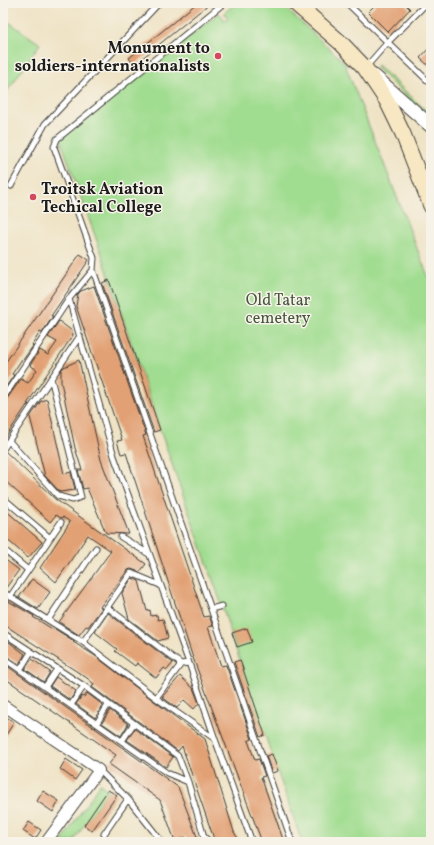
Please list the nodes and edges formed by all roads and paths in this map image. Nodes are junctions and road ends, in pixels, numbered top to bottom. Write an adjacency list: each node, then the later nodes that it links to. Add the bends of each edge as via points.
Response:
1 (159, 3): 11 (lane, via 45,124)
2 (224, 3): 13 (lane, via 57,139 54,147 94,258)
3 (295, 3): 6 (main road)
4 (347, 3): 7 (lane)
5 (426, 3): 7 (lane)
6 (311, 8): 8 (main road)
7 (388, 42): 8 (lane); 9 (lane)
8 (365, 68): 10 (street); 12 (main road, via 403,134)
9 (428, 81)
10 (431, 126)
11 (11, 186)
12 (431, 206)
13 (94, 270): 14 (lane); 33 (lane)
14 (69, 299): 15 (lane); 17 (lane)
15 (80, 336): 16 (lane); 26 (lane, via 114,456)
16 (51, 378): 18 (lane); 18 (lane, via 81,497 73,500 58,496)
17 (3, 398)
18 (9, 441): 19 (lane)
19 (3, 449)
20 (3, 498): 23 (lane)
21 (61, 522): 23 (lane)
22 (121, 537): 26 (lane)
23 (50, 538): 27 (lane)
24 (96, 548): 34 (lane)
25 (3, 549): 27 (lane)
26 (149, 554): 28 (lane)
27 (28, 570): 30 (lane)
28 (160, 585): 32 (lane, via 131,573); 40 (lane)
29 (3, 592): 30 (lane)
30 (10, 597): 34 (lane)
31 (222, 606): 33 (lane)
32 (107, 607): 37 (lane); 41 (lane)
33 (211, 609): 62 (lane)
34 (48, 620): 37 (lane)
35 (5, 634): 36 (lane); 38 (lane)
36 (3, 642)
37 (83, 642): 46 (lane)
38 (32, 652): 42 (lane); 43 (lane)
39 (3, 658): 43 (lane)
40 (189, 663): 41 (lane); 52 (lane)
41 (181, 664): 46 (lane)
42 (58, 669): 44 (lane); 45 (lane)
43 (20, 670): 45 (lane)
44 (84, 686): 48 (lane); 49 (lane)
45 (45, 687): 48 (lane)
46 (156, 698): 52 (lane)
47 (3, 705): 54 (street)
48 (71, 705): 50 (lane)
49 (108, 705): 50 (lane); 51 (lane)
50 (97, 723): 53 (lane)
51 (134, 723): 53 (lane); 55 (lane, via 178,756)
52 (215, 739): 61 (lane)
53 (122, 741): 55 (lane, via 167,773)
54 (99, 770): 56 (lane); 58 (street)
55 (188, 782): 60 (lane, via 204,836)
56 (128, 799): 57 (lane); 59 (lane)
57 (104, 834)
58 (46, 842)
59 (162, 842)
60 (210, 842)
61 (252, 842)
62 (292, 842)

